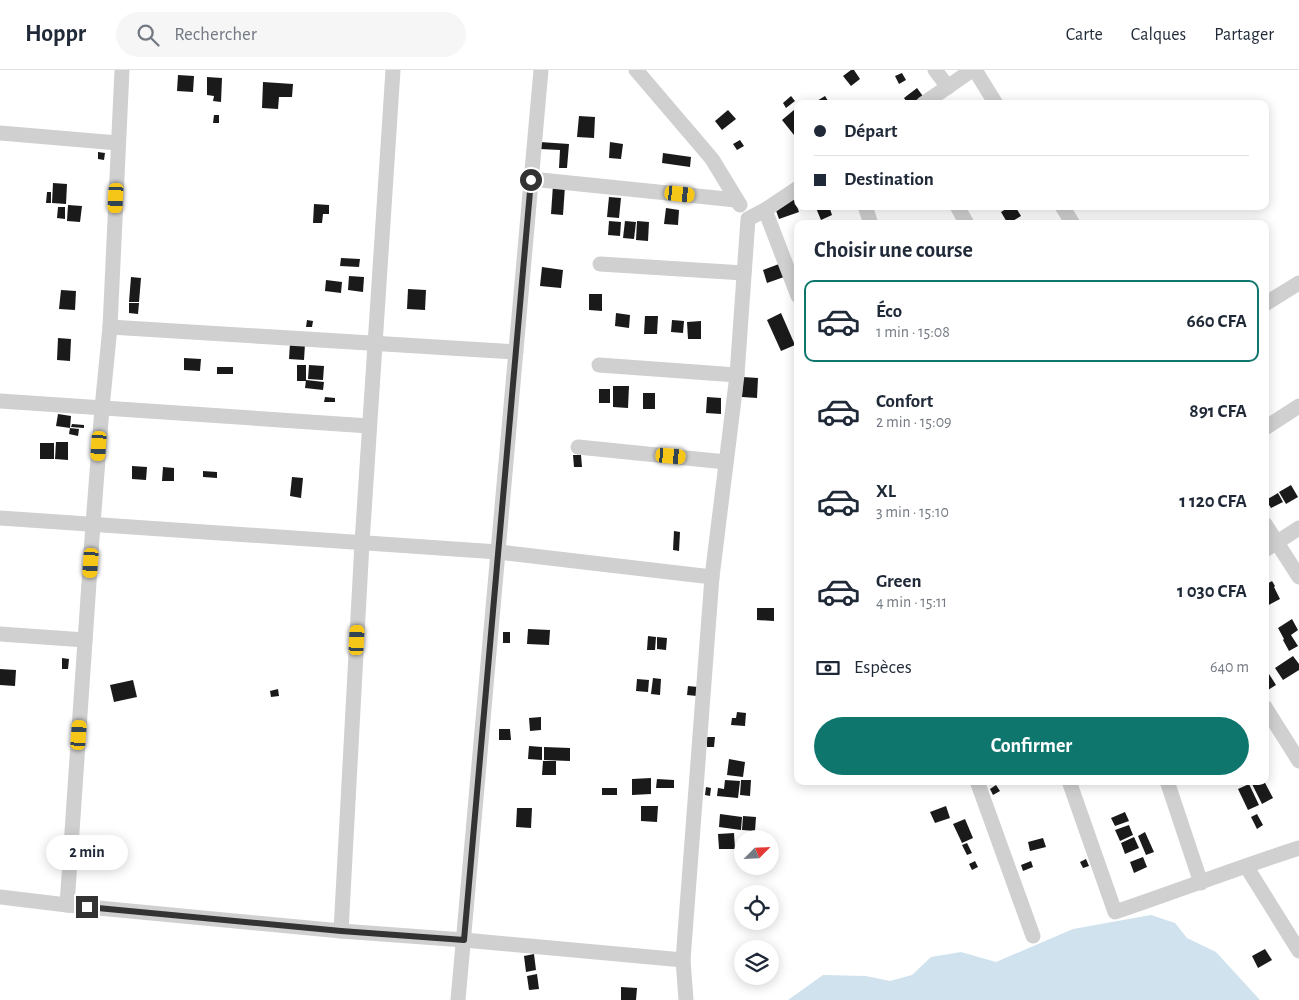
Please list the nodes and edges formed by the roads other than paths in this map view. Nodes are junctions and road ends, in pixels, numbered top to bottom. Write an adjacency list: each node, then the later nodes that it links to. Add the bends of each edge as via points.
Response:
1 (122, 70): 11 (street)
2 (393, 70): 23 (street)
3 (541, 70): 12 (street)
4 (636, 70): 14 (street, via 712,159)
5 (935, 70): 7 (street)
6 (974, 70): 7 (street); 9 (street)
7 (948, 88): 8 (street)
8 (929, 100)
9 (993, 100)
10 (0, 133): 11 (street)
11 (118, 143): 22 (street)
12 (531, 180): 14 (street); 24 (street)
13 (794, 191): 15 (street)
14 (736, 200): 16 (street)
15 (765, 210): 16 (street); 20 (street)
16 (748, 219): 18 (street)
17 (600, 264): 18 (street)
18 (744, 273): 26 (street)
19 (1299, 282): 21 (street)
20 (794, 286)
21 (1269, 301)
22 (110, 327): 23 (street); 29 (street)
23 (375, 343): 24 (street); 31 (street)
24 (516, 352): 39 (street)
25 (599, 365): 26 (street)
26 (738, 375): 33 (street)
27 (0, 401): 29 (street)
28 (1299, 406): 30 (street)
29 (102, 408): 31 (street); 35 (street)
30 (1269, 425)
31 (369, 426): 37 (street)
32 (578, 447): 33 (street)
33 (726, 462): 40 (street)
34 (0, 518): 35 (street)
35 (93, 524): 37 (street); 43 (street)
36 (1299, 528): 38 (street)
37 (362, 543): 39 (street); 54 (street)
38 (1271, 546): 41 (street)
39 (498, 552): 40 (street); 56 (street)
40 (712, 577): 58 (street)
41 (1299, 577)
42 (0, 634): 43 (street)
43 (86, 640): 53 (street)
44 (1269, 712): 45 (street)
45 (1299, 761)
46 (978, 785): 55 (street)
47 (1070, 785): 51 (street, via 1115,912)
48 (1168, 785): 51 (street)
49 (1299, 848): 50 (street)
50 (1246, 866): 51 (street); 57 (street)
51 (1201, 883)
52 (0, 897): 53 (street)
53 (67, 905): 54 (street)
54 (341, 931): 56 (street)
55 (1032, 936)
56 (464, 940): 58 (street); 59 (street)
57 (1299, 951)
58 (683, 960): 60 (street)
59 (458, 1000)
60 (686, 1000)

